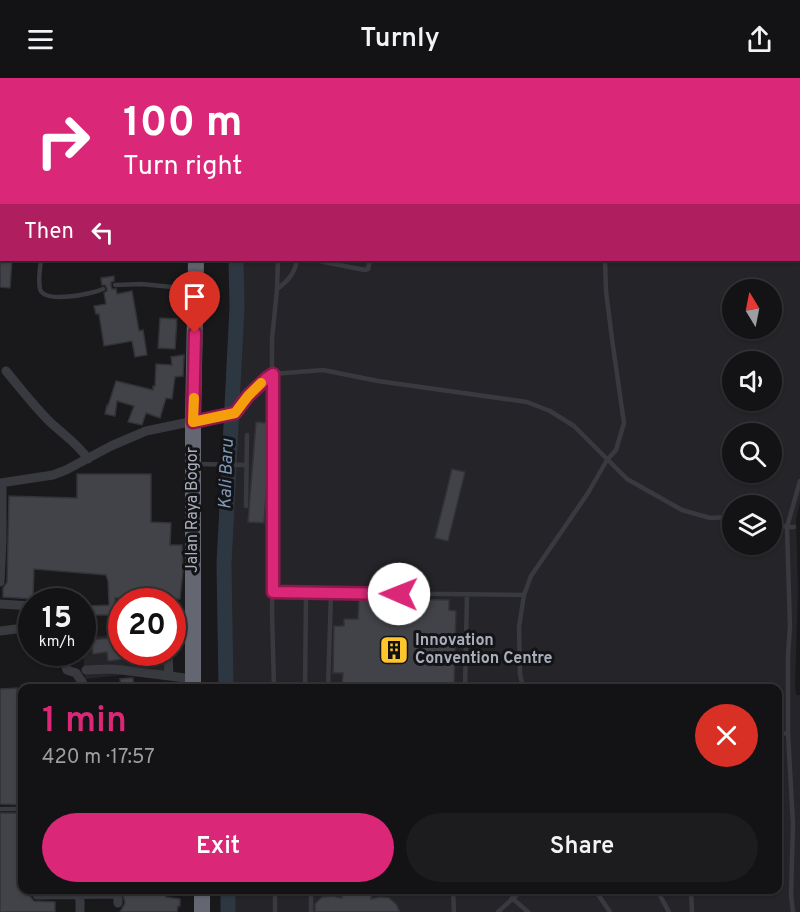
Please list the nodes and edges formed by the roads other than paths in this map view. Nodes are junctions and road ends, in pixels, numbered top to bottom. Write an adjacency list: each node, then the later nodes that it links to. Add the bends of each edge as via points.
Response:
1 (41, 261): 10 (lane, via 40,289 44,295 83,295)
2 (196, 261): 11 (highway, Jalan Raya Bogor)
3 (206, 261): 15 (highway, Jalan Raya Bogor)
4 (278, 261): 12 (lane)
5 (297, 261): 12 (lane, via 287,282)
6 (319, 261): 7 (lane, via 365,270)
7 (370, 261)
8 (605, 261): 18 (lane, via 624,423 616,450)
9 (115, 285): 11 (lane)
10 (103, 289)
11 (196, 289): 15 (highway, Jalan Raya Bogor)
12 (277, 289): 14 (lane)
13 (6, 371): 17 (street, via 32,404)
14 (273, 374): 15 (lane, via 232,414); 18 (lane, via 323,370 527,402 574,426); 30 (lane)
15 (198, 421): 17 (street, via 146,431); 19 (highway, Jalan Raya Bogor)
16 (247, 435): 20 (lane)
17 (88, 459): 22 (street, via 53,475)
18 (607, 460): 24 (lane, via 627,479 682,510 710,519); 34 (lane, via 531,576)
19 (206, 464): 20 (lane); 45 (highway, Jalan Raya Bogor)
20 (247, 465): 23 (lane)
21 (800, 481): 26 (lane)
22 (1, 483): 28 (street)
23 (246, 506)
24 (722, 518)
25 (782, 526): 26 (lane)
26 (787, 527): 27 (lane); 51 (lane)
27 (795, 527)
28 (1, 541): 29 (street)
29 (0, 582)
30 (273, 592): 31 (lane); 46 (lane)
31 (306, 593): 32 (lane); 47 (lane)
32 (331, 593): 33 (lane); 48 (lane)
33 (467, 595): 34 (lane); 49 (lane)
34 (525, 595): 50 (lane, via 519,627)
35 (0, 604): 36 (street)
36 (18, 605)
37 (18, 629): 38 (street)
38 (0, 631)
39 (66, 666): 43 (street)
40 (169, 666): 42 (street)
41 (87, 670): 42 (street)
42 (169, 676): 44 (street)
43 (83, 684)
44 (191, 684)
45 (196, 684)
46 (274, 684)
47 (305, 684)
48 (328, 684)
49 (465, 684)
50 (522, 684)
51 (788, 733): 52 (lane); 79 (lane)
52 (782, 734)
53 (0, 809): 54 (lane)
54 (18, 809)
55 (78, 894): 65 (street); 67 (street, via 116,894); 68 (street)
56 (191, 894): 69 (highway)
57 (202, 894): 70 (highway)
58 (275, 894): 71 (lane)
59 (311, 894): 72 (lane)
60 (453, 894): 73 (lane)
61 (517, 894): 66 (lane)
62 (598, 894): 76 (lane)
63 (659, 894): 77 (lane)
64 (691, 894): 78 (lane)
65 (37, 895)
66 (512, 898): 74 (lane); 75 (lane)
67 (118, 903)
68 (80, 912)
69 (192, 912)
70 (202, 912)
71 (275, 912)
72 (310, 912)
73 (454, 912)
74 (498, 912)
75 (528, 912)
76 (610, 912)
77 (669, 912)
78 (692, 912)
79 (793, 912)

